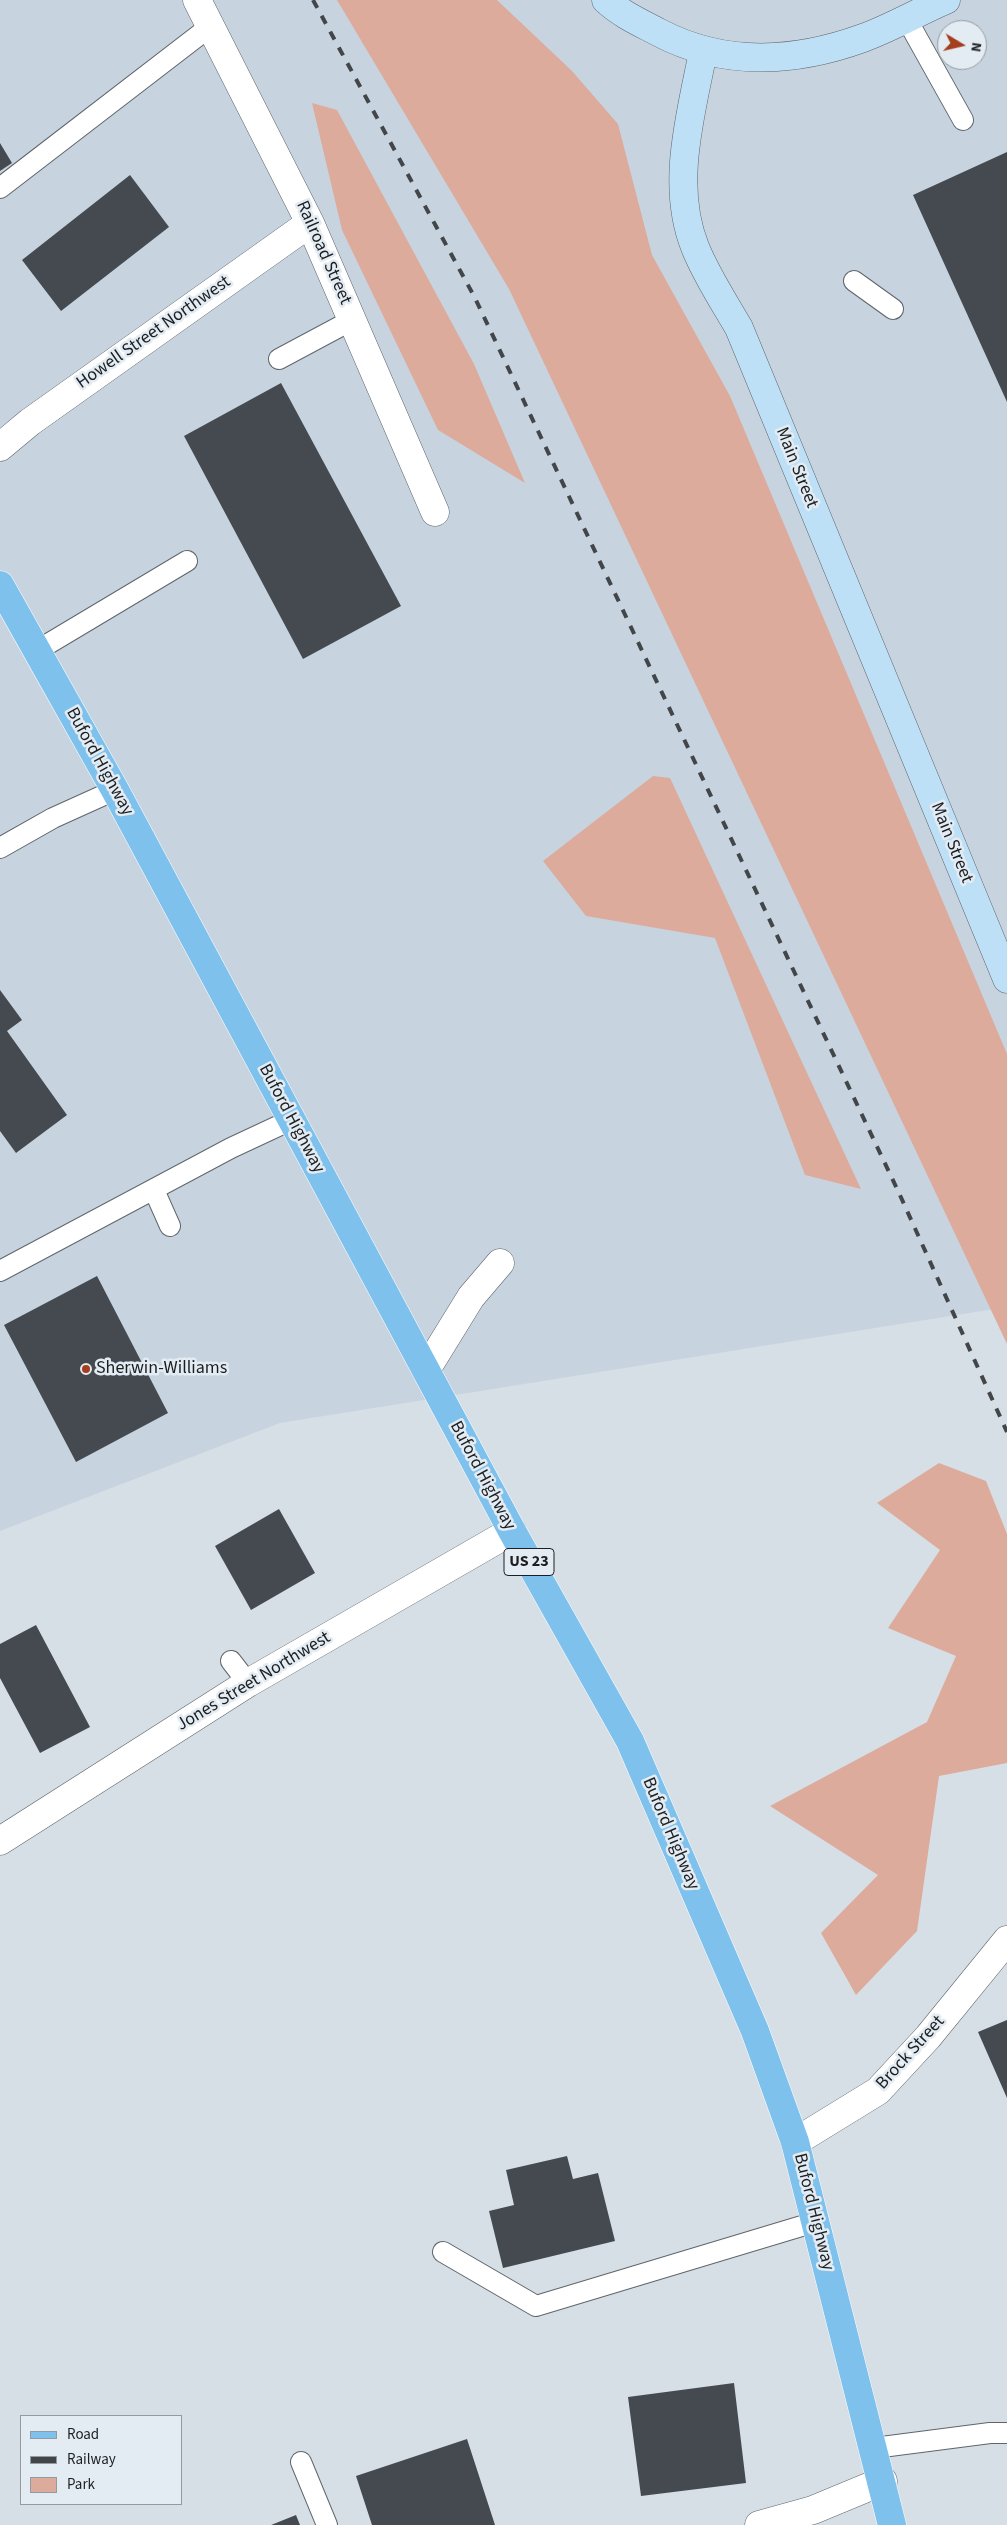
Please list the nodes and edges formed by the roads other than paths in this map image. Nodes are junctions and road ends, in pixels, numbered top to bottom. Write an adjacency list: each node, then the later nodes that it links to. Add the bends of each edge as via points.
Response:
1 (197, 0): 5 (street, Railroad Street)
2 (606, 0): 6 (street, via 618,11)
3 (946, 0): 4 (street)
4 (906, 18): 6 (street, via 864,38 810,53 765,59); 7 (lane)
5 (212, 25): 8 (lane); 9 (street, Railroad Street)
6 (703, 52): 21 (street, Main Street, via 688,128 683,176 686,216 695,248 739,328)
7 (963, 120)
8 (0, 188)
9 (310, 222): 12 (street, Railroad Street); 14 (street, Howell Street Northwest, via 30,422)
10 (854, 281): 11 (lane)
11 (893, 309)
12 (352, 320): 13 (lane); 15 (street, Railroad Street)
13 (279, 358)
14 (0, 447)
15 (435, 512)
16 (187, 561): 18 (lane)
17 (4, 600): 18 (main road, Buford Highway / US 23)
18 (38, 650): 19 (main road, Buford Highway / US 23)
19 (115, 790): 20 (lane, via 53,818); 22 (main road, Buford Highway / US 23)
20 (0, 848)
21 (1007, 979)
22 (291, 1120): 23 (lane); 27 (main road, Buford Highway / US 23)
23 (154, 1190): 24 (lane); 26 (lane)
24 (170, 1226)
25 (500, 1263): 27 (street, via 471,1297)
26 (0, 1270)
27 (426, 1370): 28 (main road, Buford Highway / US 23)
28 (512, 1531): 30 (street, Jones Street Northwest); 33 (main road, Buford Highway / US 23, via 630,1741 755,2031)
29 (231, 1661): 30 (lane)
30 (248, 1683): 31 (street, Jones Street Northwest)
31 (0, 1841)
32 (1007, 1940): 33 (street, Brock Street, via 928,2037 878,2091)
33 (794, 2142): 34 (main road, Buford Highway / US 23)
34 (815, 2222): 35 (lane, via 536,2306); 37 (main road, Buford Highway / US 23)
35 (443, 2252)
36 (1007, 2433): 37 (lane)
37 (874, 2448): 39 (main road, Buford Highway / US 23)
38 (301, 2462): 40 (lane)
39 (882, 2481): 41 (street, via 813,2510); 42 (main road, Buford Highway / US 23)
40 (327, 2525)
41 (759, 2525)
42 (892, 2525)

